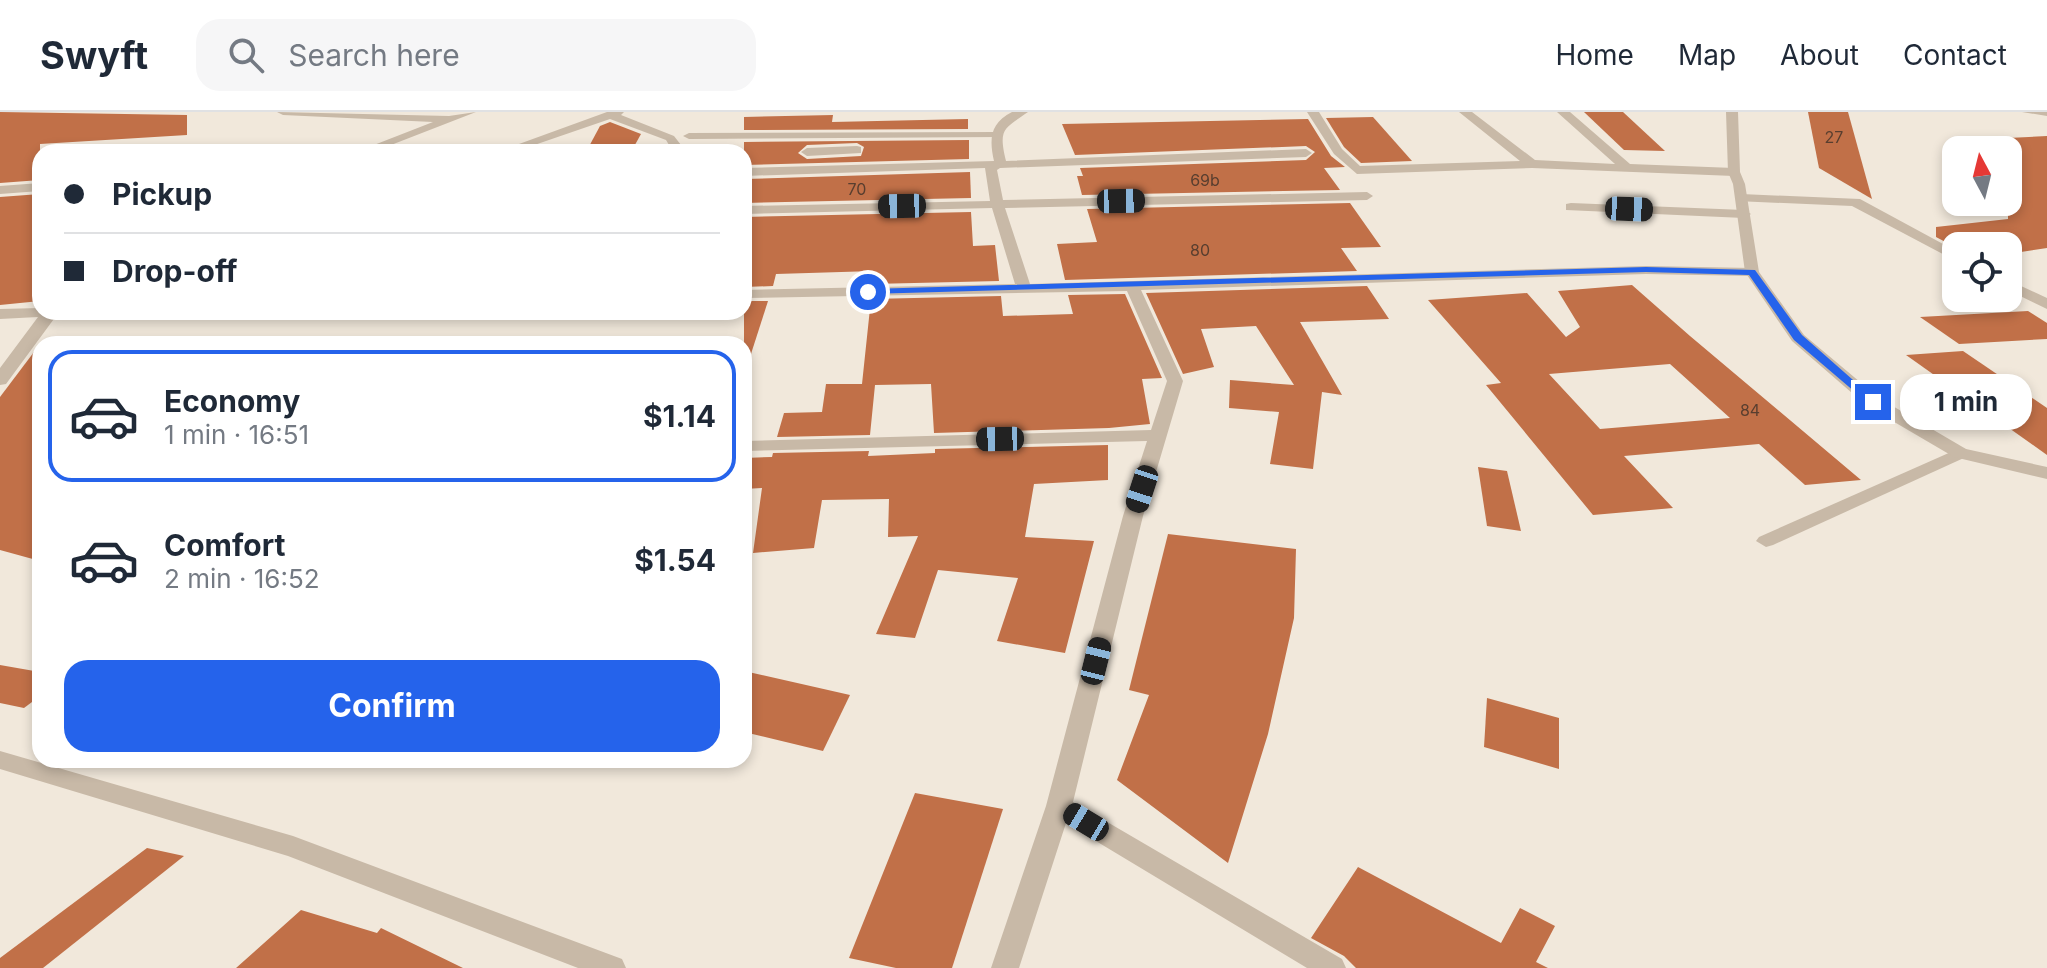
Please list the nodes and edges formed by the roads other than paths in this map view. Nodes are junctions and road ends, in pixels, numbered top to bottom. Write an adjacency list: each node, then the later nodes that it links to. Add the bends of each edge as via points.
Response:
1 (283, 112): 11 (street)
2 (470, 112): 11 (street)
3 (1022, 112): 13 (street, via 1001,124)
4 (1313, 112): 20 (street, via 1357,170)
5 (1465, 112): 20 (street)
6 (1563, 112): 21 (street)
7 (1732, 112): 23 (street)
8 (2028, 112): 9 (street)
9 (2047, 113)
10 (615, 114): 15 (street); 16 (street)
11 (448, 119): 14 (street)
12 (689, 136): 13 (street)
13 (997, 141): 17 (street); 19 (street)
14 (383, 144)
15 (527, 144)
16 (674, 144)
17 (807, 152)
18 (1306, 153): 24 (street)
19 (1001, 163): 22 (street); 24 (street); 28 (street, via 991,168)
20 (1532, 164): 21 (street)
21 (1627, 168): 23 (street)
22 (752, 172)
23 (1734, 172): 29 (street)
24 (1058, 184): 27 (street); 28 (street)
25 (32, 188): 26 (street)
26 (0, 190)
27 (1367, 196)
28 (997, 204): 31 (street); 35 (street)
29 (1743, 206): 30 (street); 32 (street, via 1855,202); 33 (street)
30 (1571, 207)
31 (752, 210)
32 (1942, 249)
33 (1752, 272): 34 (street, via 1646,270); 45 (street, via 1798,338 1873,402)
34 (1132, 286): 35 (street); 43 (street, via 1175,381)
35 (1024, 289): 37 (street)
36 (2022, 291): 38 (street)
37 (752, 294)
38 (2047, 304)
39 (32, 313): 40 (street)
40 (0, 314)
41 (32, 336): 42 (street)
42 (0, 380)
43 (1160, 435): 44 (street); 49 (street, via 1133,516)
44 (752, 446)
45 (1960, 453): 46 (street); 47 (street)
46 (2047, 473)
47 (1766, 541)
48 (0, 760): 50 (street, via 293,847)
49 (1059, 806): 51 (street); 52 (street)
50 (612, 968)
51 (1005, 968)
52 (1332, 968)

